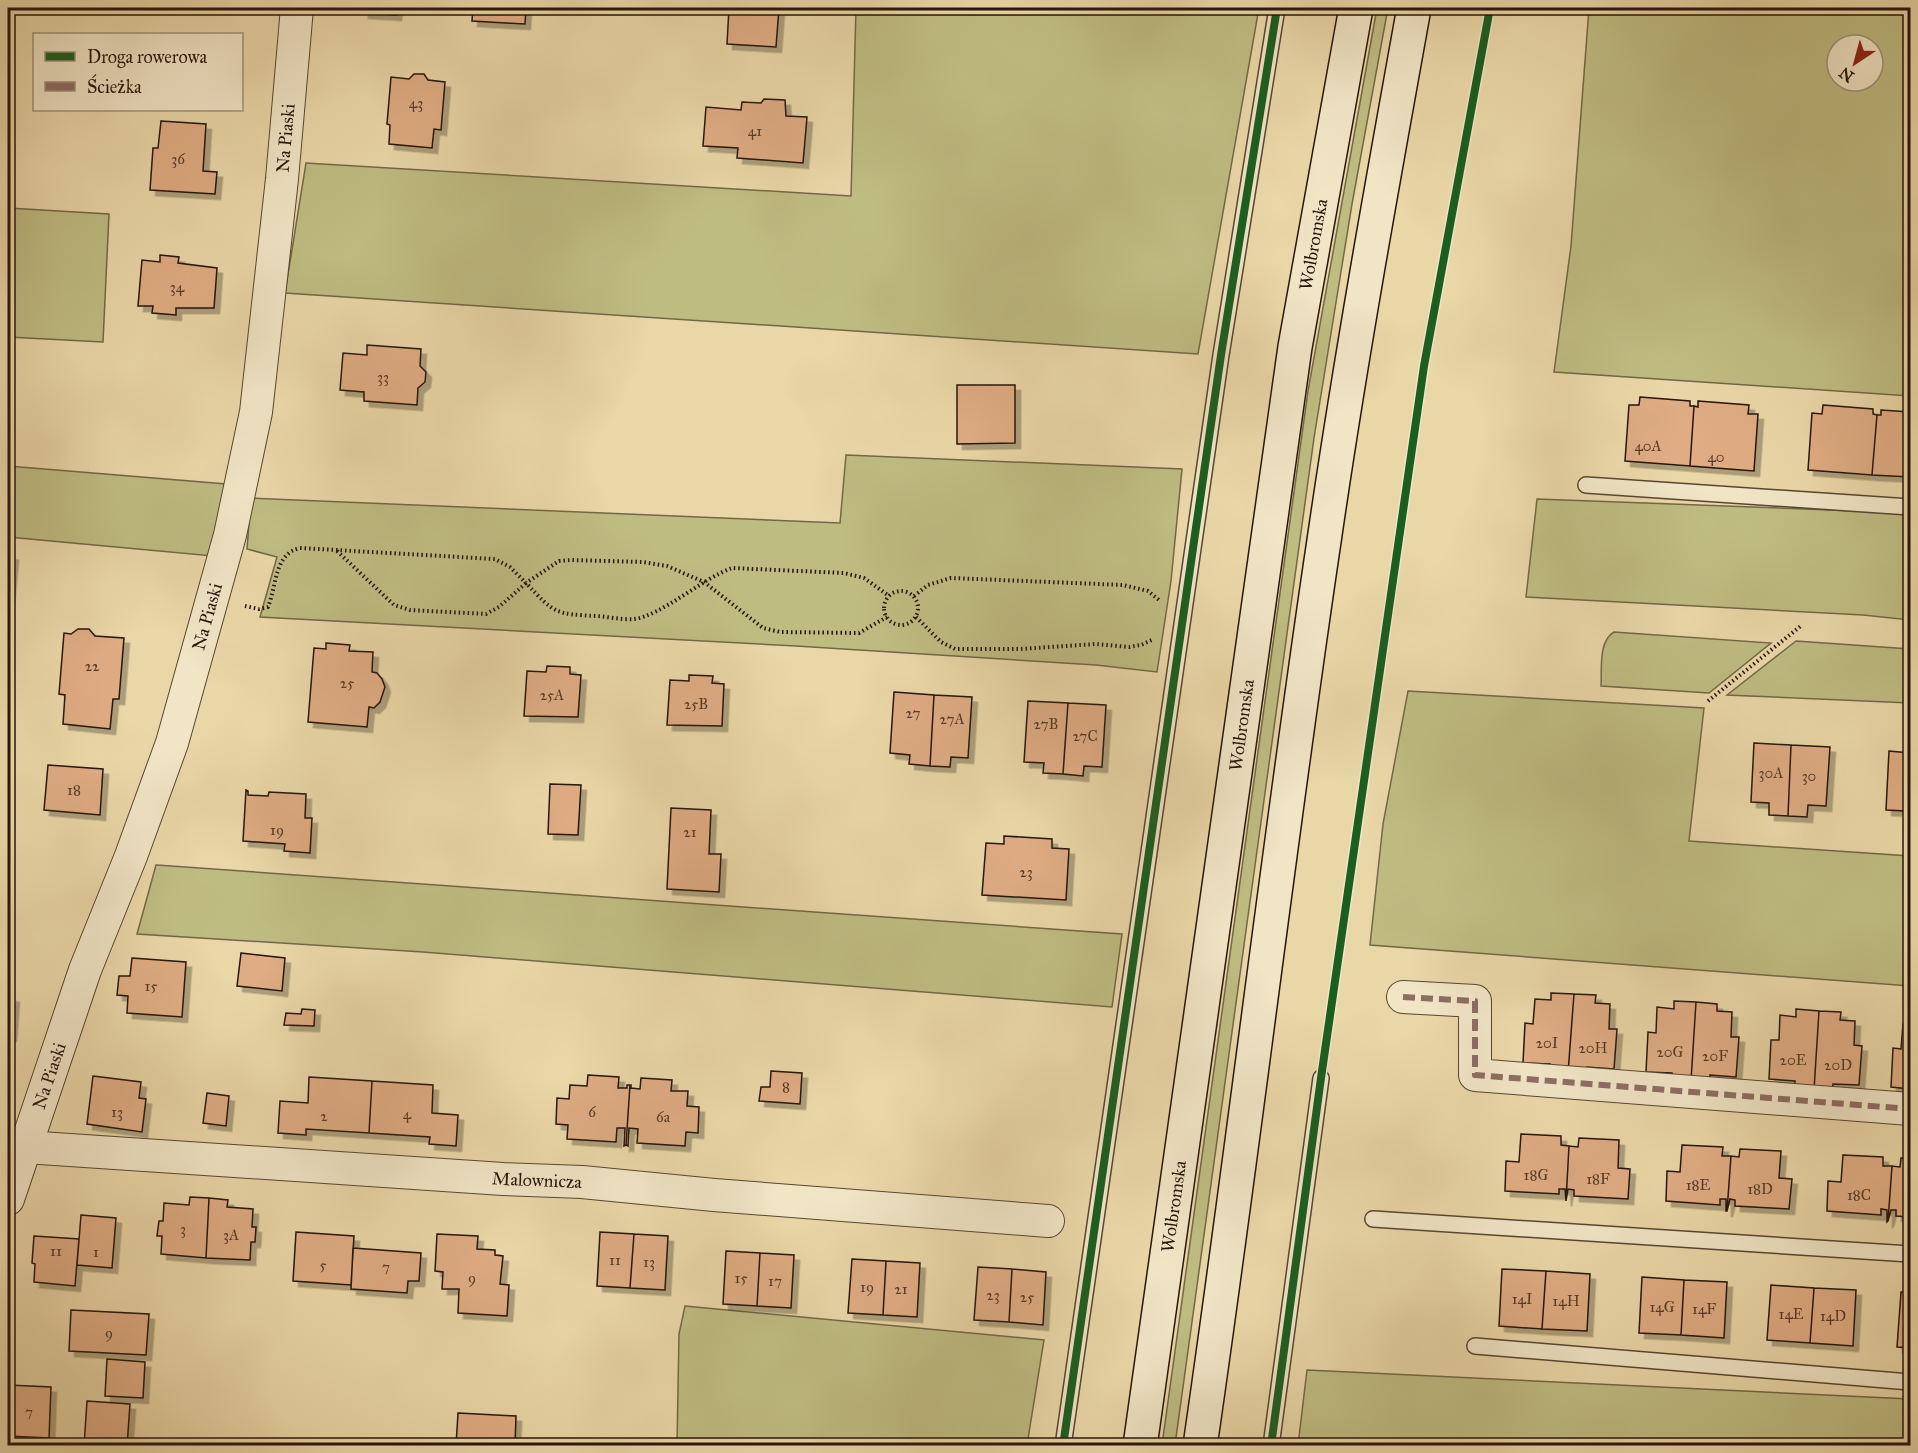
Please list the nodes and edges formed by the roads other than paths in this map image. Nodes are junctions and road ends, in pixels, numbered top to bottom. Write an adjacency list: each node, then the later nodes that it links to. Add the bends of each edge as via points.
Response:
1 (297, 8): 10 (street, Na Piaski, via 256,412 230,535 172,743 85,970)
2 (1277, 8): 17 (lane, via 1221,355)
3 (1356, 8): 18 (main road, Wolbromska, via 1295,347)
4 (1414, 8): 19 (main road, via 1324,540)
5 (1586, 485): 6 (lane)
6 (1911, 507)
7 (1403, 997): 9 (street, via 1475,1001 1475,1075)
8 (1321, 1078): 20 (lane)
9 (1911, 1109)
10 (24, 1147): 11 (street, Na Piaski); 13 (street, Malownicza, via 582,1182)
11 (8, 1198)
12 (1373, 1219): 14 (lane)
13 (1048, 1221)
14 (1911, 1254)
15 (1475, 1346): 16 (lane)
16 (1911, 1383)
17 (1063, 1446)
18 (1140, 1446)
19 (1200, 1446)
20 (1271, 1446)

